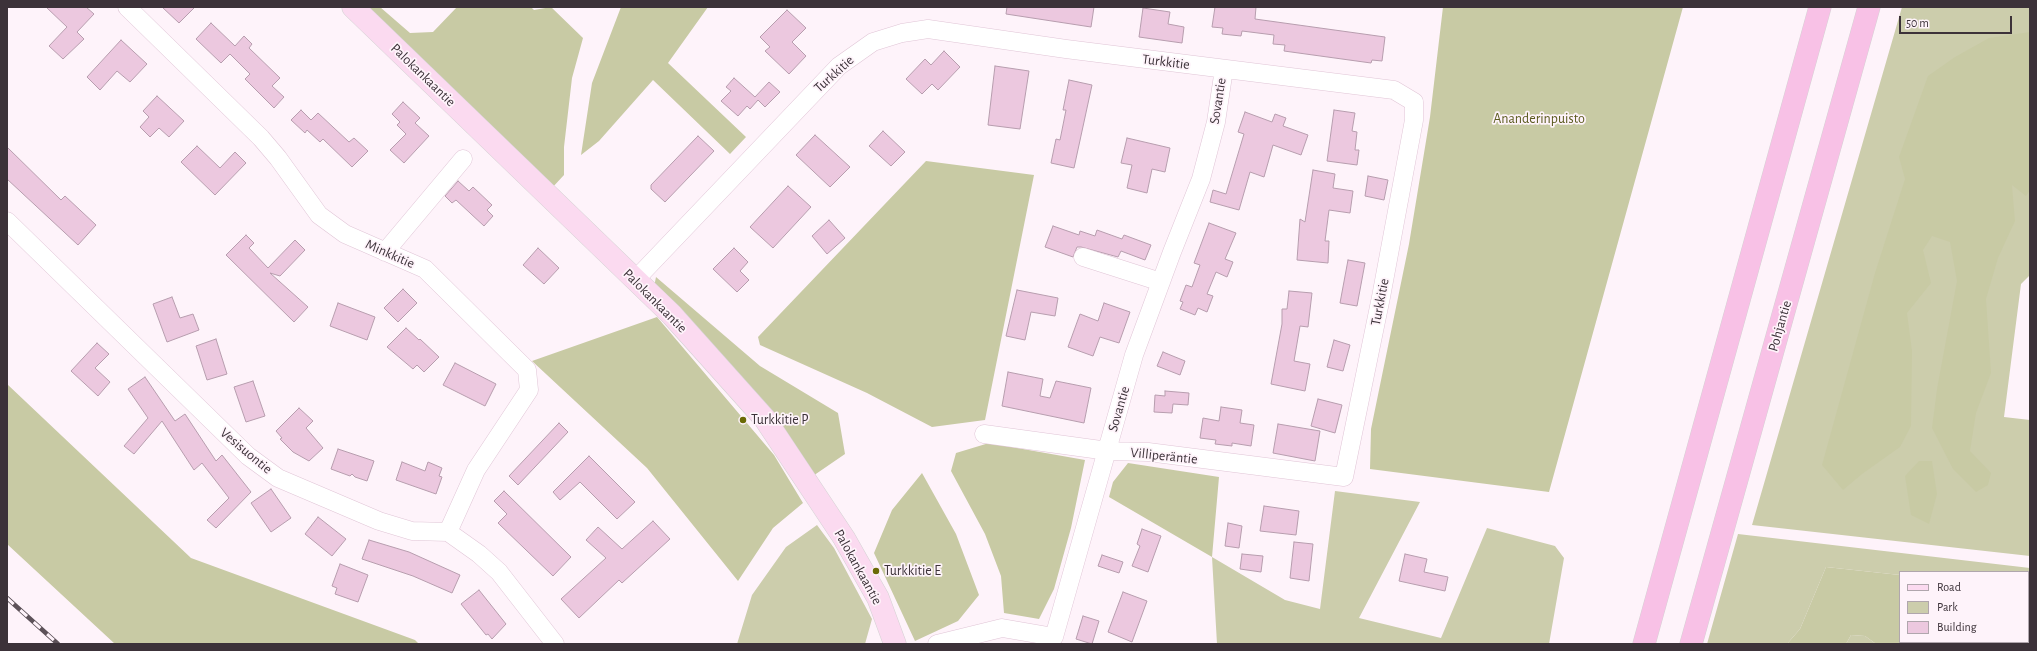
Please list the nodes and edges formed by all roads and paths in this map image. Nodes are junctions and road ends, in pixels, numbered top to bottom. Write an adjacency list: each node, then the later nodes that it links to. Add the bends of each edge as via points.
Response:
1 (127, 7): 8 (street, Minkkitie, via 261,138 319,215 345,234)
2 (353, 7): 10 (main road, Palokankaantie)
3 (1820, 7): 20 (highway)
4 (1869, 7): 21 (highway, Pohjantie)
5 (1224, 69): 10 (street, Turkkitie, via 928,29 902,33 873,42 839,66); 11 (street, Sovantie, via 1216,122 1200,179); 14 (street, Turkkitie, via 1394,90 1414,102 1414,120)
6 (463, 159): 8 (street)
7 (7, 221): 15 (street, Vesisuontie, via 244,452 278,478 412,532)
8 (385, 252): 15 (street, Minkkitie, via 425,269 527,370 529,390 476,470)
9 (1083, 257): 11 (street)
10 (635, 280): 18 (main road, Palokankaantie, via 672,315 765,419 844,538 878,598)
11 (1161, 282): 13 (street, Sovantie, via 1134,355)
12 (984, 434): 13 (street, Villiperäntie)
13 (1108, 451): 14 (street, Villiperäntie, via 1148,452); 16 (street, Sovantie)
14 (1344, 477)
15 (448, 532): 17 (street, via 499,572)
16 (1054, 641): 19 (street, Sovantie, via 1002,628)
17 (556, 644)
18 (895, 644)
19 (938, 644)
20 (1644, 644)
21 (1691, 644)

